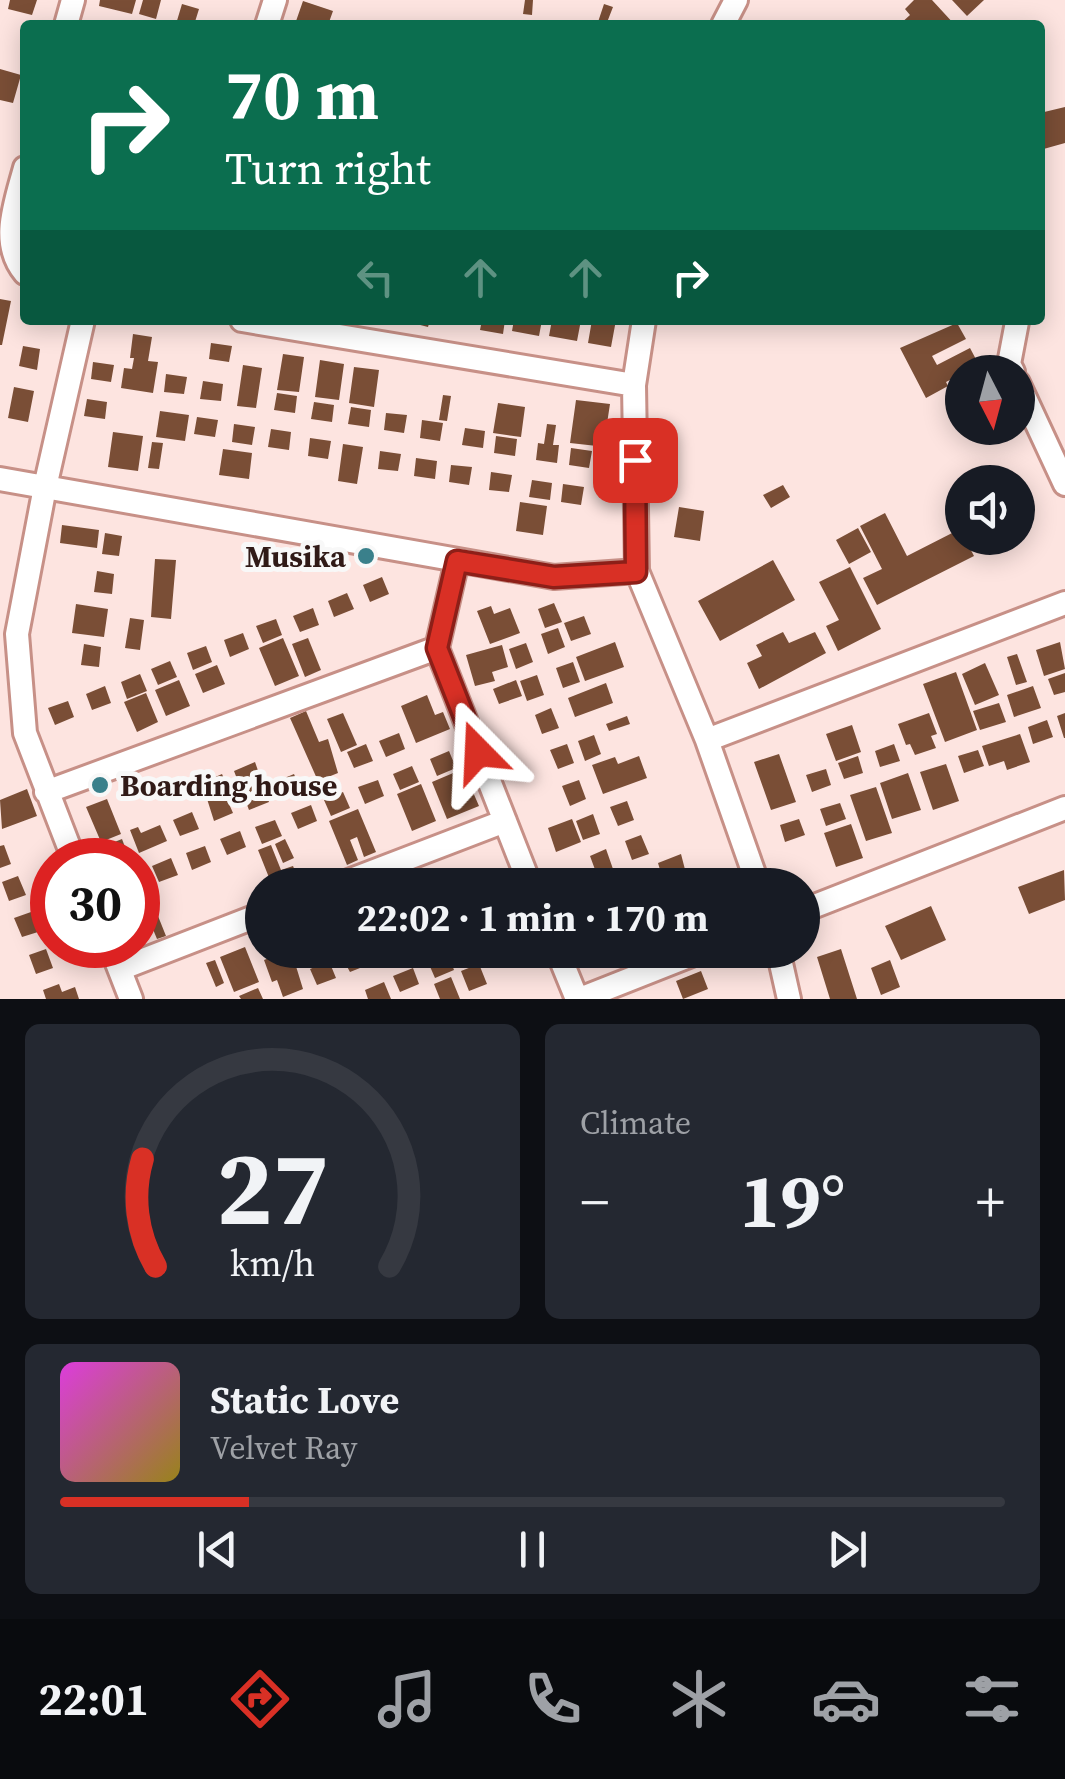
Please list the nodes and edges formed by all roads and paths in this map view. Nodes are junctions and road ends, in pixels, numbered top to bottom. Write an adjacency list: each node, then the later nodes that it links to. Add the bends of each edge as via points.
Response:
1 (20, 185): 2 (street, via 6,232)
2 (20, 269)
3 (82, 325): 12 (street)
4 (272, 325): 8 (street)
5 (643, 325): 8 (street)
6 (1017, 325): 7 (street)
7 (1011, 355)
8 (634, 385): 14 (street)
9 (1035, 420): 11 (street)
10 (0, 479): 12 (street)
11 (1065, 484)
12 (45, 487): 13 (street); 18 (street, via 17,634 26,733)
13 (457, 561): 14 (street, via 554,577); 16 (street)
14 (636, 572): 17 (street)
15 (1065, 603): 17 (street)
16 (437, 648): 18 (street); 20 (street)
17 (707, 740): 24 (street)
18 (46, 792): 21 (street)
19 (1065, 808): 25 (street)
20 (504, 821): 22 (street); 23 (street)
21 (65, 838)
22 (382, 868)
23 (523, 868)
24 (752, 868)
25 (820, 904)
26 (245, 921): 30 (street)
27 (565, 968): 32 (street)
28 (658, 968): 32 (street)
29 (782, 968): 33 (street)
30 (120, 969): 31 (street)
31 (131, 999)
32 (578, 999)
33 (790, 999)

